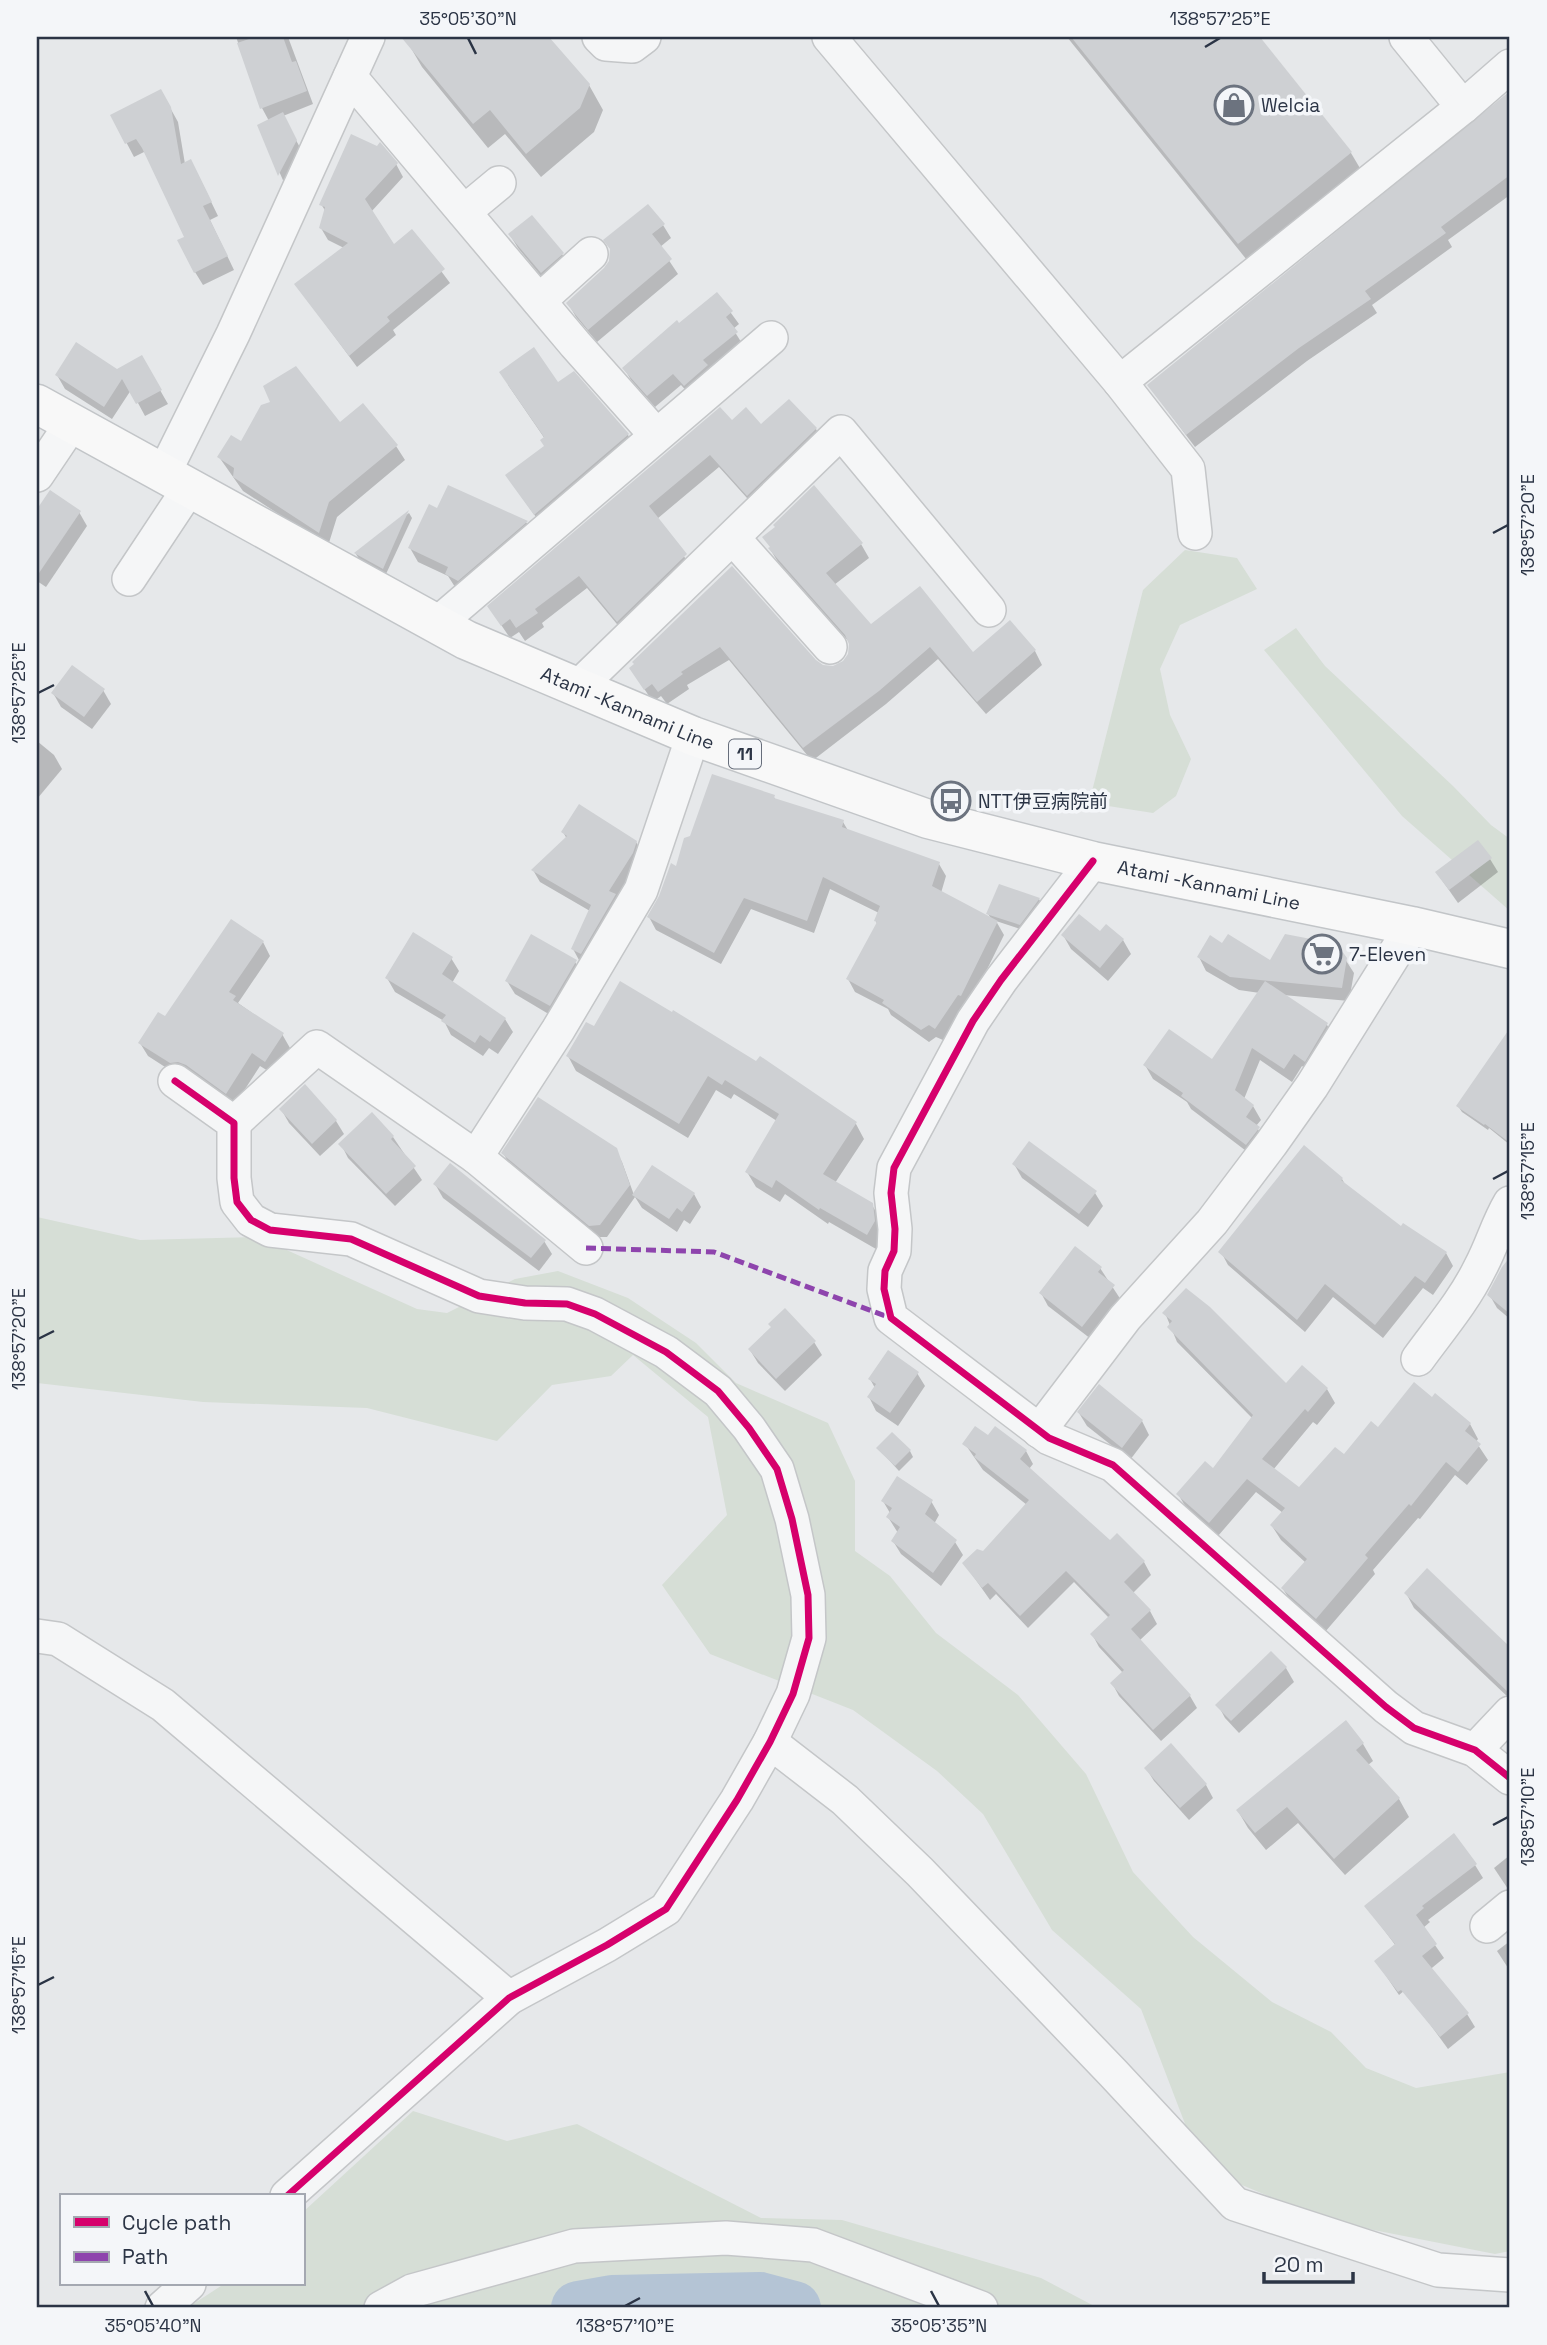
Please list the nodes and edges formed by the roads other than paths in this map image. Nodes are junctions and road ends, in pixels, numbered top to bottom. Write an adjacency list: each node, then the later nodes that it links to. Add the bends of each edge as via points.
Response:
1 (368, 37): 7 (street)
2 (599, 37): 3 (street, via 606,44 632,46)
3 (644, 37)
4 (829, 37): 14 (street)
5 (1406, 37): 8 (street)
6 (1510, 66): 8 (street)
7 (350, 77): 10 (street); 19 (street, via 233,334)
8 (1462, 107): 14 (street)
9 (499, 183): 10 (street)
10 (464, 212): 12 (street)
11 (591, 254): 12 (street)
12 (539, 301): 17 (street)
13 (771, 338): 17 (street)
14 (1121, 382): 20 (street, via 1188,469)
15 (37, 404): 16 (main road, Atami -Kannami Line / 11)
16 (72, 423): 18 (street); 19 (main road, Atami -Kannami Line / 11)
17 (656, 435): 24 (street)
18 (37, 475)
19 (177, 480): 22 (street); 24 (main road, Atami -Kannami Line / 11)
20 (1195, 533)
21 (733, 538): 23 (street, via 841,432); 25 (street); 26 (street)
22 (129, 579)
23 (989, 610)
24 (437, 624): 26 (main road, Atami -Kannami Line / 11)
25 (830, 647)
26 (579, 687): 27 (main road, Atami -Kannami Line / 11)
27 (693, 736): 28 (main road, Atami -Kannami Line / 11, via 928,819); 33 (street, via 641,890)
28 (1093, 861): 29 (main road, Atami -Kannami Line / 11); 37 (street, via 973,1021 894,1168 891,1193 894,1251 884,1289 891,1318)
29 (1412, 926): 30 (main road, Atami -Kannami Line / 11); 37 (street, via 1271,1144 1212,1222 1125,1318)
30 (1510, 949)
31 (175, 1081): 32 (street)
32 (234, 1123): 33 (street, via 317,1047); 40 (street, via 237,1202 251,1220 271,1230 351,1239 479,1296 567,1304 595,1314 666,1352 718,1391 777,1469 808,1595 809,1638 793,1694)
33 (476, 1157): 35 (street)
34 (1510, 1203): 36 (street, via 1482,1266)
35 (586, 1248)
36 (1418, 1359)
37 (1039, 1431): 41 (street, via 1125,1474 1414,1728)
38 (37, 1636): 43 (street, via 58,1639 163,1705)
39 (1510, 1713): 41 (street)
40 (770, 1742): 43 (street, via 666,1909); 45 (street, via 845,1800 920,1872 1234,2204 1438,2270)
41 (1475, 1750): 42 (street)
42 (1510, 1779)
43 (509, 1998): 44 (street)
44 (289, 2194)
45 (1510, 2275)
46 (187, 2286): 47 (street)
47 (162, 2308)
48 (381, 2308): 49 (street, via 412,2291 574,2246 726,2238 813,2245)
49 (981, 2308)

